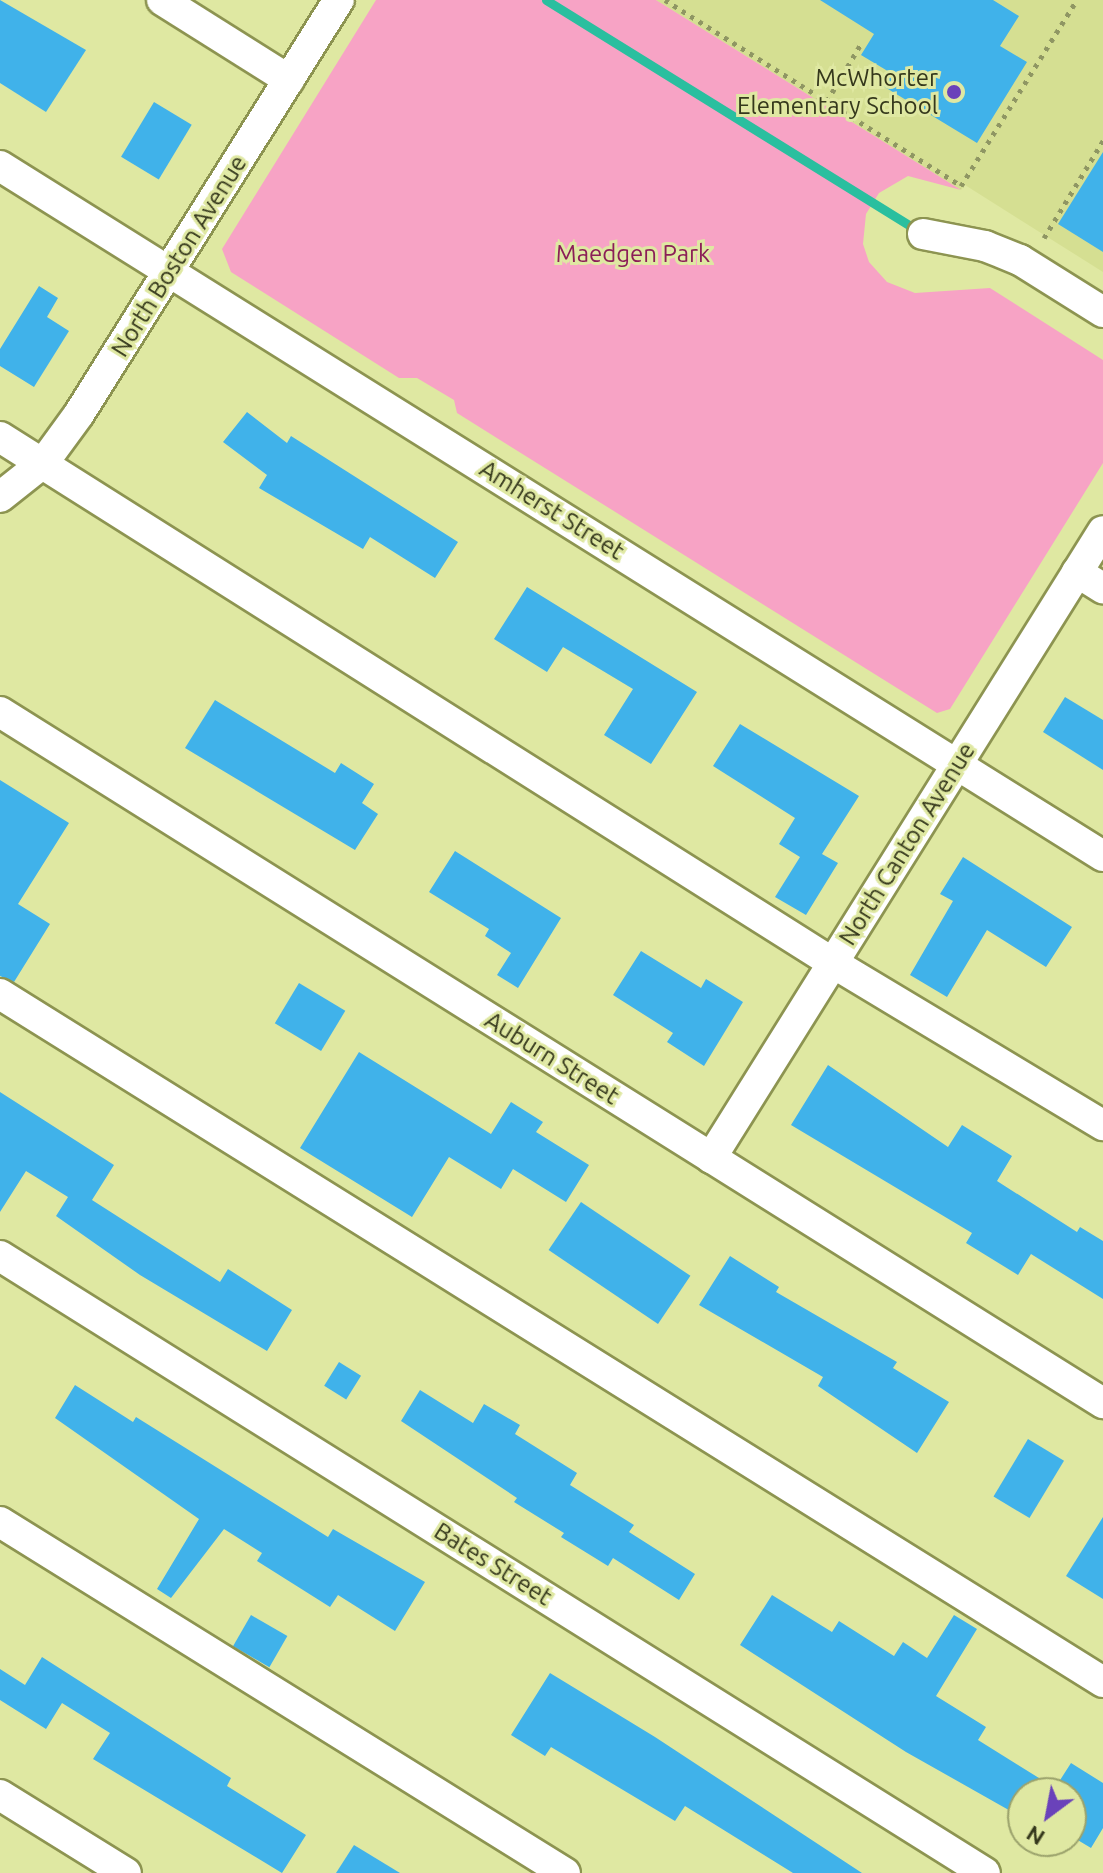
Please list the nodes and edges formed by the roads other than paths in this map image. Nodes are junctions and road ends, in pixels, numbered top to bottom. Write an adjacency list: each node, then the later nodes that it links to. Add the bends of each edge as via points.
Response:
1 (162, 0): 3 (street)
2 (339, 0): 3 (street, North Boston Avenue)
3 (289, 80): 6 (street, North Boston Avenue)
4 (0, 166): 6 (street, Amherst Street)
5 (923, 234): 7 (street, via 985,246 1020,260)
6 (170, 272): 9 (street, North Boston Avenue); 15 (street, Amherst Street)
7 (1103, 312)
8 (0, 437): 9 (street)
9 (44, 462): 10 (street, North Boston Avenue); 17 (street)
10 (0, 497)
11 (1103, 531): 12 (street, North Canton Avenue)
12 (1077, 572): 13 (street); 15 (street, North Canton Avenue)
13 (1103, 588)
14 (0, 712): 20 (street, Auburn Street)
15 (957, 764): 16 (street, Amherst Street); 17 (street, North Canton Avenue)
16 (1103, 856)
17 (833, 963): 19 (street); 20 (street, North Canton Avenue)
18 (0, 994): 24 (street)
19 (1103, 1125)
20 (711, 1158): 22 (street, Auburn Street)
21 (0, 1256): 28 (street, Bates Street)
22 (1103, 1403)
23 (0, 1522): 27 (street)
24 (1103, 1682)
25 (0, 1795): 26 (street)
26 (126, 1873)
27 (565, 1873)
28 (985, 1873)

